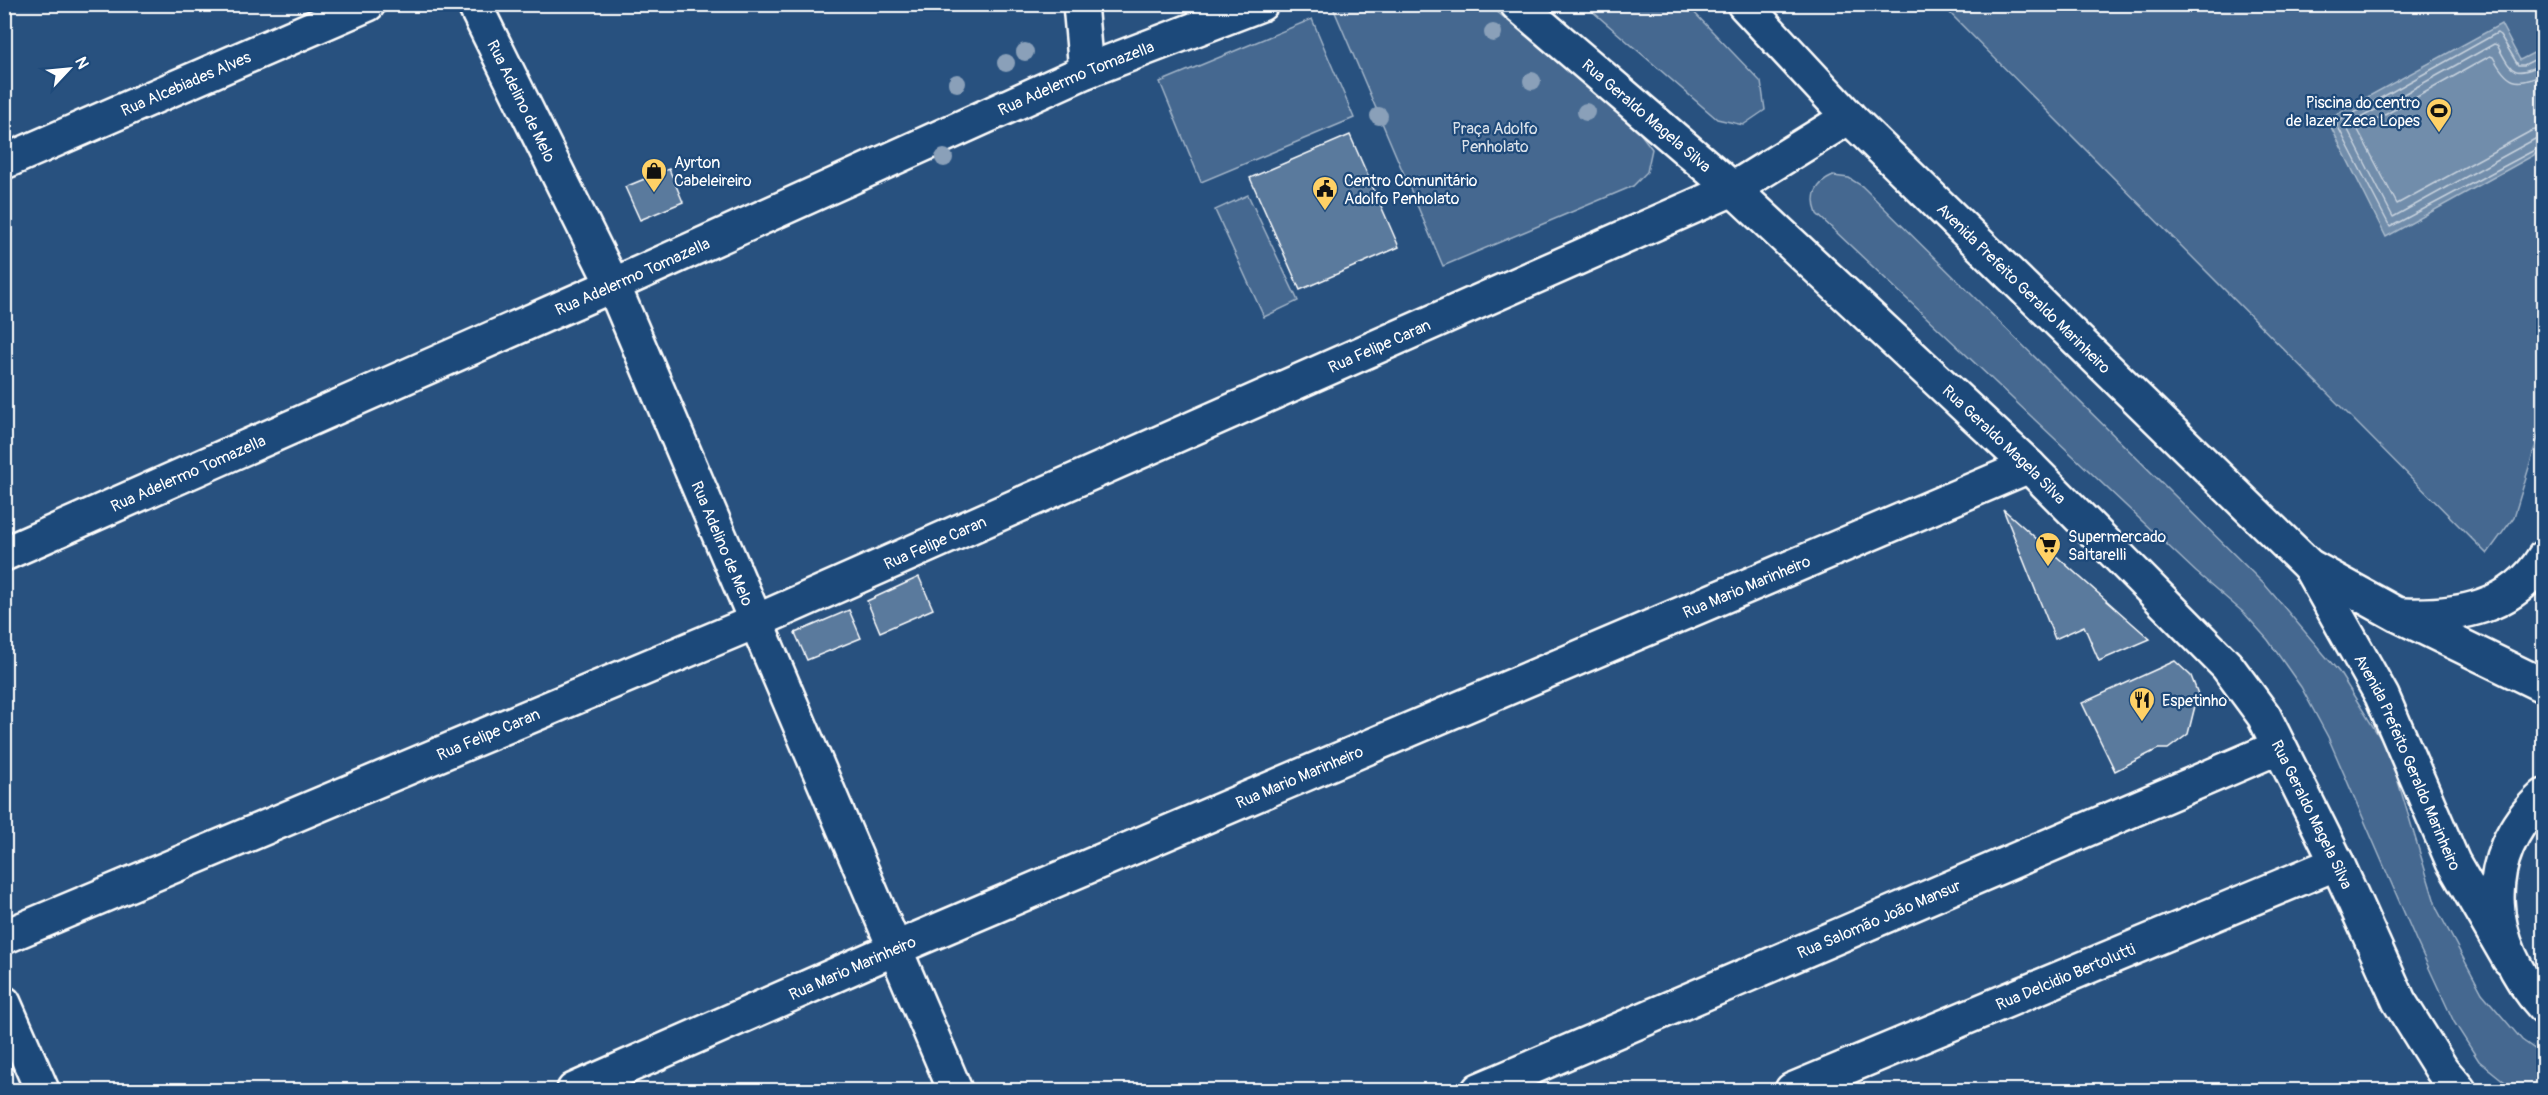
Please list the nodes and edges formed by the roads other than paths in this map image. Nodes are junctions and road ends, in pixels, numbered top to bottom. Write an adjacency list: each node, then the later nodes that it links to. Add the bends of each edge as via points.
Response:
1 (368, 4): 9 (street, Rua Alcebiades Alves)
2 (474, 4): 11 (street, Rua Adelino de Melo)
3 (1080, 4): 7 (street)
4 (1261, 4): 7 (street, Rua Adelermo Tomazella)
5 (1517, 4): 10 (street, Rua Geraldo Magela Silva)
6 (1744, 4): 8 (street, Avenida Prefeito Geraldo Marinheiro)
7 (1086, 71): 11 (street, Rua Adelermo Tomazella)
8 (1850, 117): 10 (street, Rua Felipe Caran); 15 (street, Avenida Prefeito Geraldo Marinheiro)
9 (4, 162)
10 (1733, 189): 12 (street, Rua Geraldo Magela Silva); 17 (street, Rua Felipe Caran)
11 (613, 285): 13 (street, Rua Adelermo Tomazella); 17 (street, Rua Adelino de Melo)
12 (2029, 466): 19 (street, Rua Geraldo Magela Silva, via 2227,666 2264,716); 23 (street, Rua Mario Marinheiro)
13 (4, 554)
14 (2544, 557): 16 (street, via 2507,594 2472,611)
15 (2309, 566): 16 (street, Avenida Prefeito Geraldo Marinheiro); 24 (street, Avenida Prefeito Geraldo Marinheiro, via 2382,696 2454,862)
16 (2398, 615): 18 (street, Avenida Prefeito Geraldo Marinheiro)
17 (757, 621): 22 (street, Rua Felipe Caran); 23 (street, Rua Adelino de Melo)
18 (2544, 686)
19 (2279, 747): 21 (street, Rua Geraldo Magela Silva); 30 (street, Rua Salomão João Mansur)
20 (2544, 796): 24 (street, via 2518,825 2499,873 2499,926)
21 (2337, 863): 31 (street, Rua Delcidio Bertolutti); 32 (street, Rua Geraldo Magela Silva, via 2399,1001)
22 (4, 937)
23 (894, 949): 28 (street, Rua Mario Marinheiro); 29 (street, Rua Adelino de Melo)
24 (2509, 959): 26 (street, via 2518,977)
25 (4, 1003): 27 (street)
26 (2544, 1007)
27 (42, 1090)
28 (574, 1090)
29 (955, 1090)
30 (1479, 1090)
31 (1792, 1090)
32 (2459, 1090)

